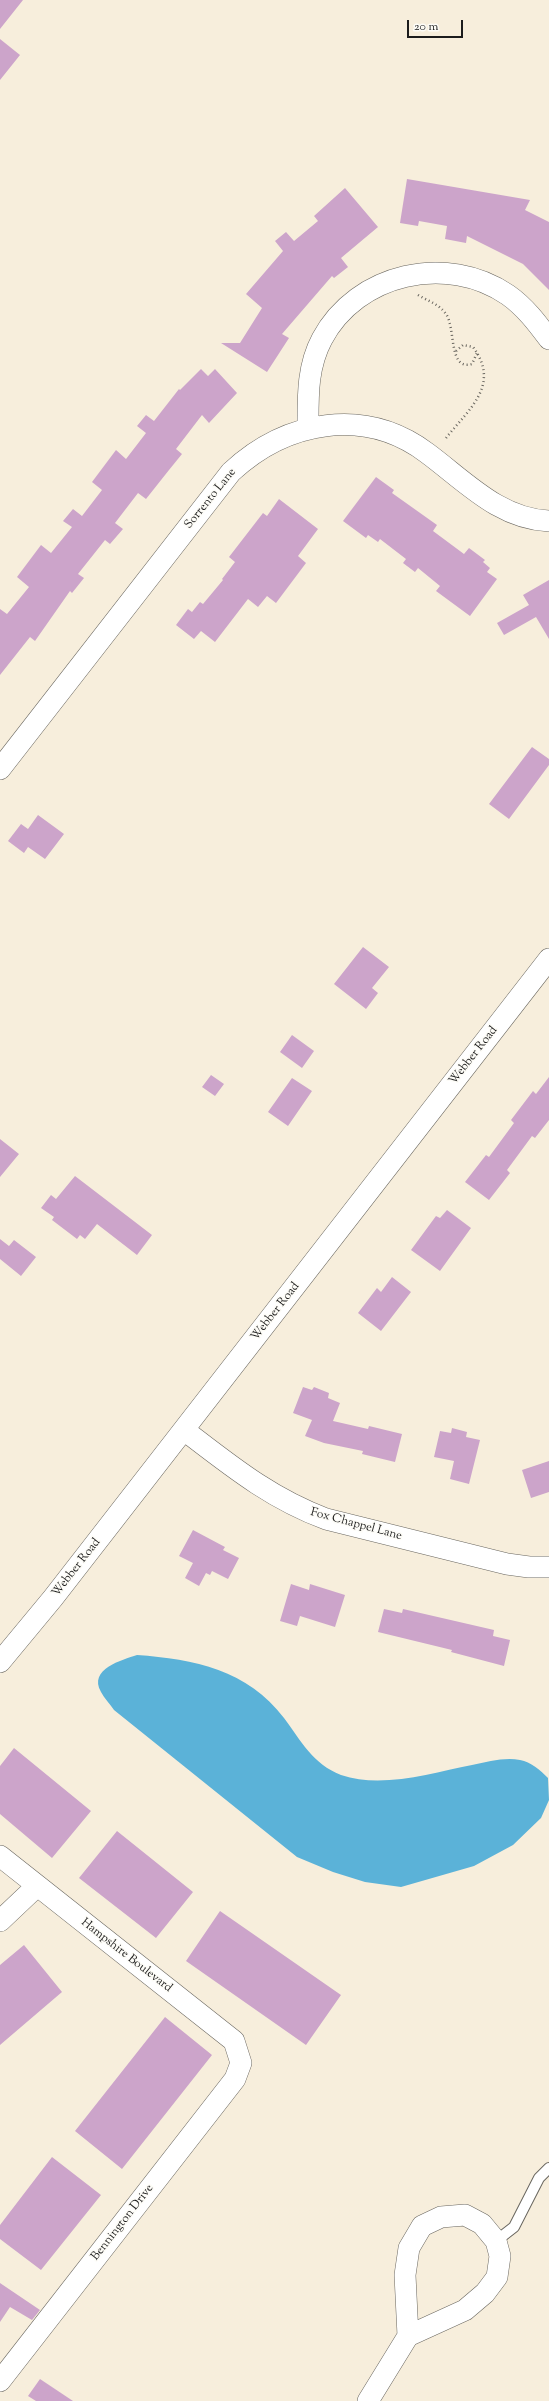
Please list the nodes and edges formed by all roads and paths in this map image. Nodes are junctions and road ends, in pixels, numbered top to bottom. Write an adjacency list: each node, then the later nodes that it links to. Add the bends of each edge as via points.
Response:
1 (404, 276): 2 (street, via 452,273 482,281 521,305); 3 (path, via 411,290 440,307 446,314 453,333); 5 (street, via 363,294 340,315 322,339 308,385)
2 (549, 339)
3 (455, 352): 4 (path, via 459,346 466,344 473,347); 4 (path, via 457,361 464,366 472,364)
4 (477, 354): 6 (path, via 484,370 485,381 481,393 475,404)
5 (308, 428): 7 (street, Sorrento Lane, via 325,425 361,426 395,435 426,452 500,508 524,518); 8 (street, Sorrento Lane, via 274,440 231,472)
6 (446, 438)
7 (549, 521)
8 (0, 769)
9 (549, 959): 10 (street, Webber Road)
10 (184, 1430): 11 (street, Fox Chappel Lane, via 259,1488 315,1515 507,1564); 12 (street, Webber Road)
11 (549, 1567)
12 (0, 1662)
13 (0, 1856): 14 (street, Hampshire Boulevard)
14 (37, 1886): 15 (street); 16 (street, Hampshire Boulevard, via 234,2041)
15 (0, 1921)
16 (241, 2063): 20 (street, Bennington Drive, via 235,2079)
17 (549, 2168): 18 (lane, via 539,2178 514,2227)
18 (496, 2241): 19 (street, via 500,2256 497,2277 484,2293 465,2310); 19 (street, via 482,2224 465,2215 441,2217 422,2226 409,2248 405,2275)
19 (408, 2336): 21 (street)
20 (0, 2381)
21 (368, 2401)

